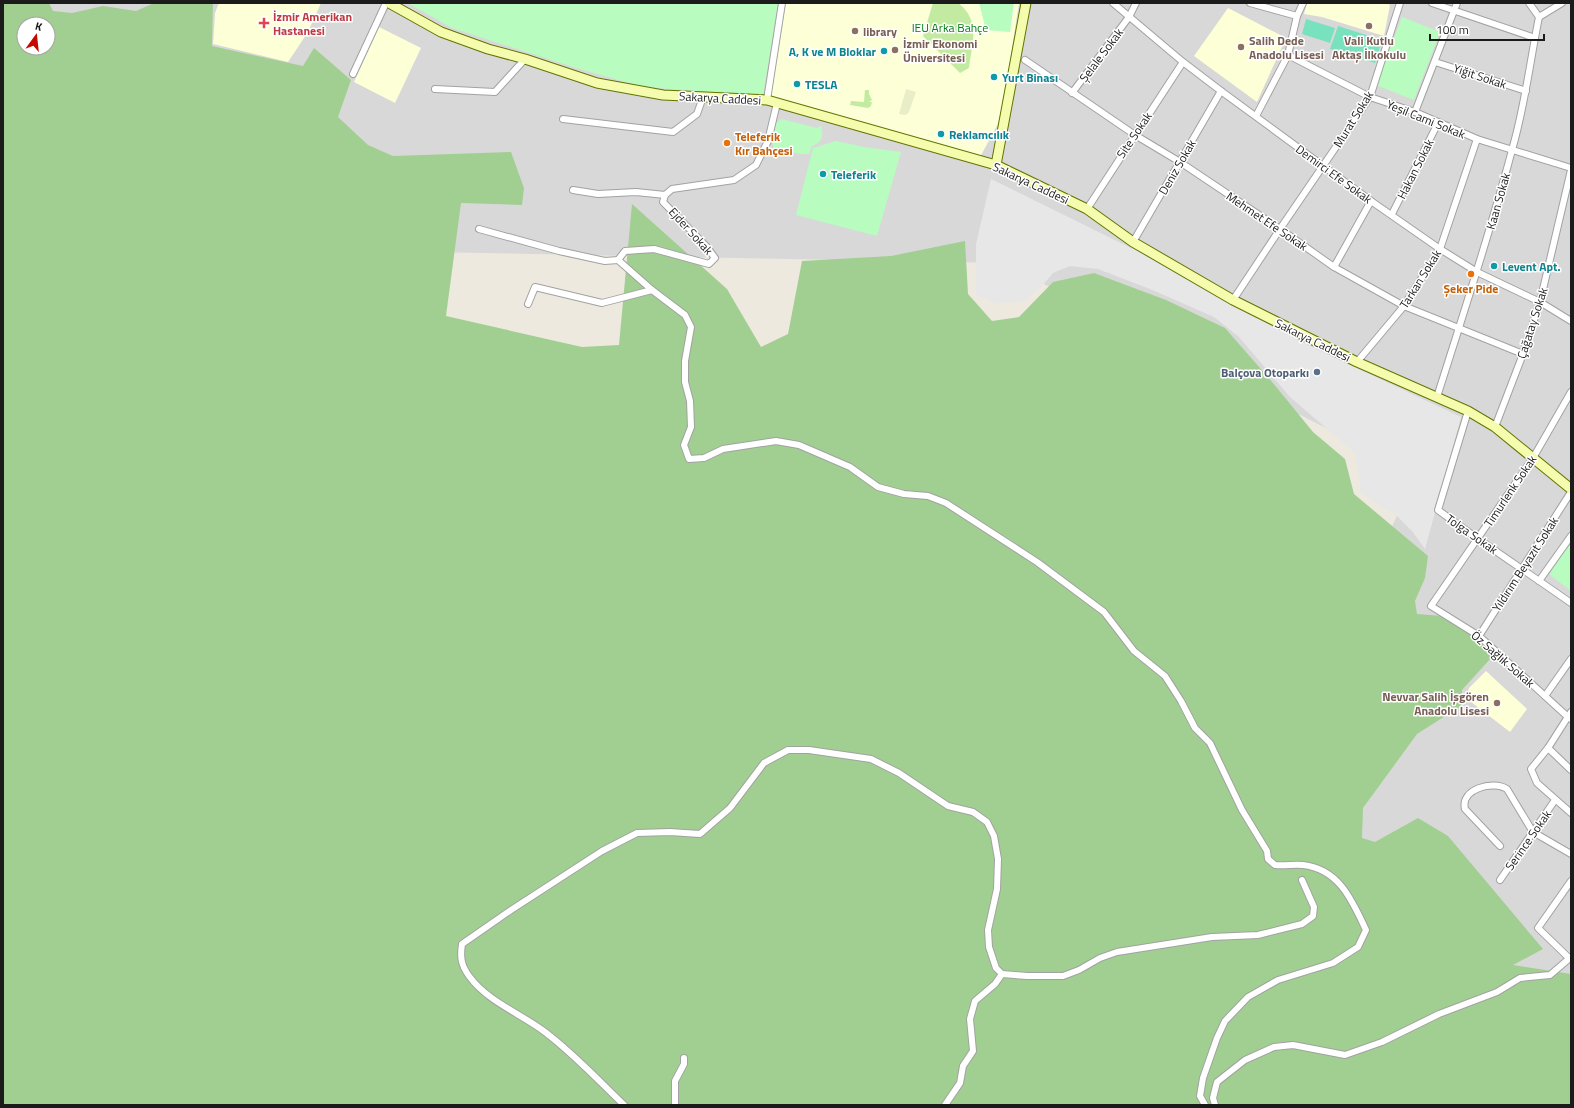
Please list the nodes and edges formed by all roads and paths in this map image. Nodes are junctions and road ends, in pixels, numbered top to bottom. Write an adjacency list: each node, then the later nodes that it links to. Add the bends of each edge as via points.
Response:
1 (387, 3): 19 (main road, Sakarya Caddesi, via 441,32); 23 (street)
2 (782, 3): 30 (street)
3 (1026, 3): 40 (main road)
4 (1113, 3): 15 (street, Demirci Efe Sokak)
5 (1136, 3): 15 (street, Şelale Sokak)
6 (1250, 3): 14 (street)
7 (1302, 3): 14 (street)
8 (1400, 3): 29 (street, Murat Sokak)
9 (1432, 3): 13 (street)
10 (1457, 3): 13 (street)
11 (1529, 3): 16 (street)
12 (1562, 3): 16 (street)
13 (1455, 11): 17 (street); 22 (street)
14 (1297, 16): 18 (street)
15 (1129, 17): 21 (street, Demirci Efe Sokak); 27 (street, Şelale Sokak)
16 (1539, 17): 17 (street, Kaan Sokak)
17 (1535, 38): 26 (street, Kaan Sokak)
18 (1288, 55): 29 (street, Yeşil Cami Sokak); 33 (street)
19 (525, 59): 24 (street, via 495,92); 28 (main road, Sakarya Caddesi, via 597,83 663,95)
20 (1025, 60): 27 (street, Mehmet Efe Sokak)
21 (1183, 62): 25 (street, Demirci Efe Sokak); 36 (street, Site Sokak)
22 (1434, 62): 26 (street, Yiğit Sokak); 32 (street)
23 (353, 74)
24 (435, 89)
25 (1222, 91): 33 (street, Demirci Efe Sokak); 39 (street, Deniz Sokak)
26 (1526, 91): 38 (street, Kaan Sokak)
27 (1072, 93): 36 (street, Mehmet Efe Sokak)
28 (703, 97): 30 (main road, Sakarya Caddesi); 34 (street, via 697,114 673,132)
29 (1370, 97): 32 (street, Yeşil Cami Sokak); 41 (street, Murat Sokak)
30 (767, 100): 31 (main road, Sakarya Caddesi)
31 (777, 103): 40 (main road, Sakarya Caddesi); 44 (street, Ejder Sokak, via 768,141 756,165 734,180 690,185 672,189)
32 (1415, 112): 35 (street, Yeşil Cami Sokak)
33 (1256, 116): 41 (street, Demirci Efe Sokak)
34 (563, 119)
35 (1438, 123): 37 (street, Yeşil Cami Sokak); 47 (street, Hakan Sokak)
36 (1135, 135): 39 (street, Mehmet Efe Sokak); 46 (street, Site Sokak)
37 (1477, 139): 38 (street, Yeşil Cami Sokak); 51 (street, Tarkan Sokak)
38 (1512, 150): 42 (street, Yeşil Cami Sokak); 54 (street, Kaan Sokak)
39 (1180, 162): 49 (street, Mehmet Efe Sokak); 50 (street, Deniz Sokak)
40 (996, 165): 46 (main road, Sakarya Caddesi)
41 (1323, 165): 45 (street, Demirci Efe Sokak); 49 (street, Murat Sokak)
42 (1571, 169): 57 (street, Çağatay Sokak)
43 (573, 190): 44 (street, via 598,194 636,192)
44 (665, 195): 52 (street, Ejder Sokak, via 663,202 715,258 709,264 654,249 625,251)
45 (1371, 200): 47 (street, Demirci Efe Sokak); 53 (street)
46 (1087, 209): 50 (main road, Sakarya Caddesi)
47 (1392, 214): 51 (street, Demirci Efe Sokak)
48 (479, 229): 52 (street, via 559,251 605,261)
49 (1280, 229): 53 (street, Mehmet Efe Sokak); 56 (street, Murat Sokak)
50 (1133, 242): 56 (main road, Sakarya Caddesi)
51 (1440, 249): 54 (street, Demirci Efe Sokak); 59 (street, Tarkan Sokak)
52 (618, 260): 55 (street)
53 (1334, 267): 59 (street, Mehmet Efe Sokak)
54 (1477, 272): 57 (street, Demirci Efe Sokak); 61 (street, Kaan Sokak)
55 (652, 290): 58 (street, via 602,303 535,287); 96 (street, via 685,315 691,327 685,361 691,427 684,446 689,459 704,458 723,449 776,440 799,445 850,467 878,487 904,494 928,496 946,503 1037,562 1104,612 1134,651 1165,676 1195,728 1210,743 1242,810 1267,850 1268,860 1275,866 1304,865 1319,869 1338,880 1345,890 1366,930 1358,947 1333,963 1278,980 1248,998 1225,1021 1203,1078 1200,1096)
56 (1233, 300): 63 (main road, Sakarya Caddesi)
57 (1540, 302): 60 (street, Demirci Efe Sokak); 62 (street, Çağatay Sokak)
58 (528, 304)
59 (1404, 306): 61 (street, Mehmet Efe Sokak); 63 (street, Tarkan Sokak)
60 (1571, 321)
61 (1459, 329): 62 (street, Mehmet Efe Sokak); 65 (street, Kaan Sokak)
62 (1523, 354): 67 (street, Çağatay Sokak)
63 (1357, 362): 65 (main road, Sakarya Caddesi)
64 (1571, 392): 68 (street, Timurlenk Sokak)
65 (1437, 397): 66 (main road, Sakarya Caddesi)
66 (1468, 411): 67 (main road, Sakarya Caddesi); 71 (street, Tolga Sokak, via 1438,510)
67 (1495, 426): 68 (main road, Sakarya Caddesi)
68 (1533, 458): 69 (main road, Sakarya Caddesi); 71 (street, Timurlenk Sokak)
69 (1571, 491): 72 (street, Yıldırım Beyazıt Sokak)
70 (1571, 536): 73 (street)
71 (1477, 539): 72 (street, Tolga Sokak); 75 (street, Timurlenk Sokak)
72 (1522, 568): 73 (street, Tolga Sokak); 76 (street, Yıldırım Beyazıt Sokak)
73 (1539, 581): 74 (street, Tolga Sokak)
74 (1571, 603)
75 (1431, 606): 76 (street, Öz Sağlık Sokak)
76 (1479, 636): 78 (street, Öz Sağlık Sokak)
77 (1571, 659): 78 (street)
78 (1545, 696): 79 (street, Öz Sağlık Sokak)
79 (1570, 716): 80 (street)
80 (1548, 748): 81 (street); 82 (street, via 1531,769 1537,783)
81 (1571, 770)
82 (1555, 800): 83 (street); 84 (street, Serince Sokak)
83 (1571, 813)
84 (1533, 832): 85 (street, via 1507,789 1500,786 1482,787 1468,794 1465,809); 86 (street); 88 (street, Serince Sokak)
85 (1500, 846)
86 (1571, 854)
87 (1302, 880): 91 (street, via 1314,907 1313,916 1302,924 1258,935 1212,937 1116,952 1063,976)
88 (1500, 880)
89 (1571, 881): 90 (street, via 1538,928)
90 (1570, 958): 97 (street, via 1550,975 1520,978 1497,992 1439,1014 1382,1042 1345,1055 1293,1045 1274,1046 1245,1060 1217,1082 1213,1098)
91 (1002, 974): 93 (street, via 996,968 989,947 988,930 997,889 998,859 994,836 987,822 973,812 948,806 899,773 871,759 809,750 788,750 764,763 730,808 700,834 637,833 602,851 462,944 460,958 469,976 490,997 544,1032 579,1060); 95 (street, via 975,1001 970,1019 972,1051 963,1066 960,1083)
92 (684, 1058): 94 (street, via 684,1064 675,1080)
93 (624, 1105)
94 (676, 1105)
95 (945, 1105)
96 (1205, 1105)
97 (1215, 1105)

